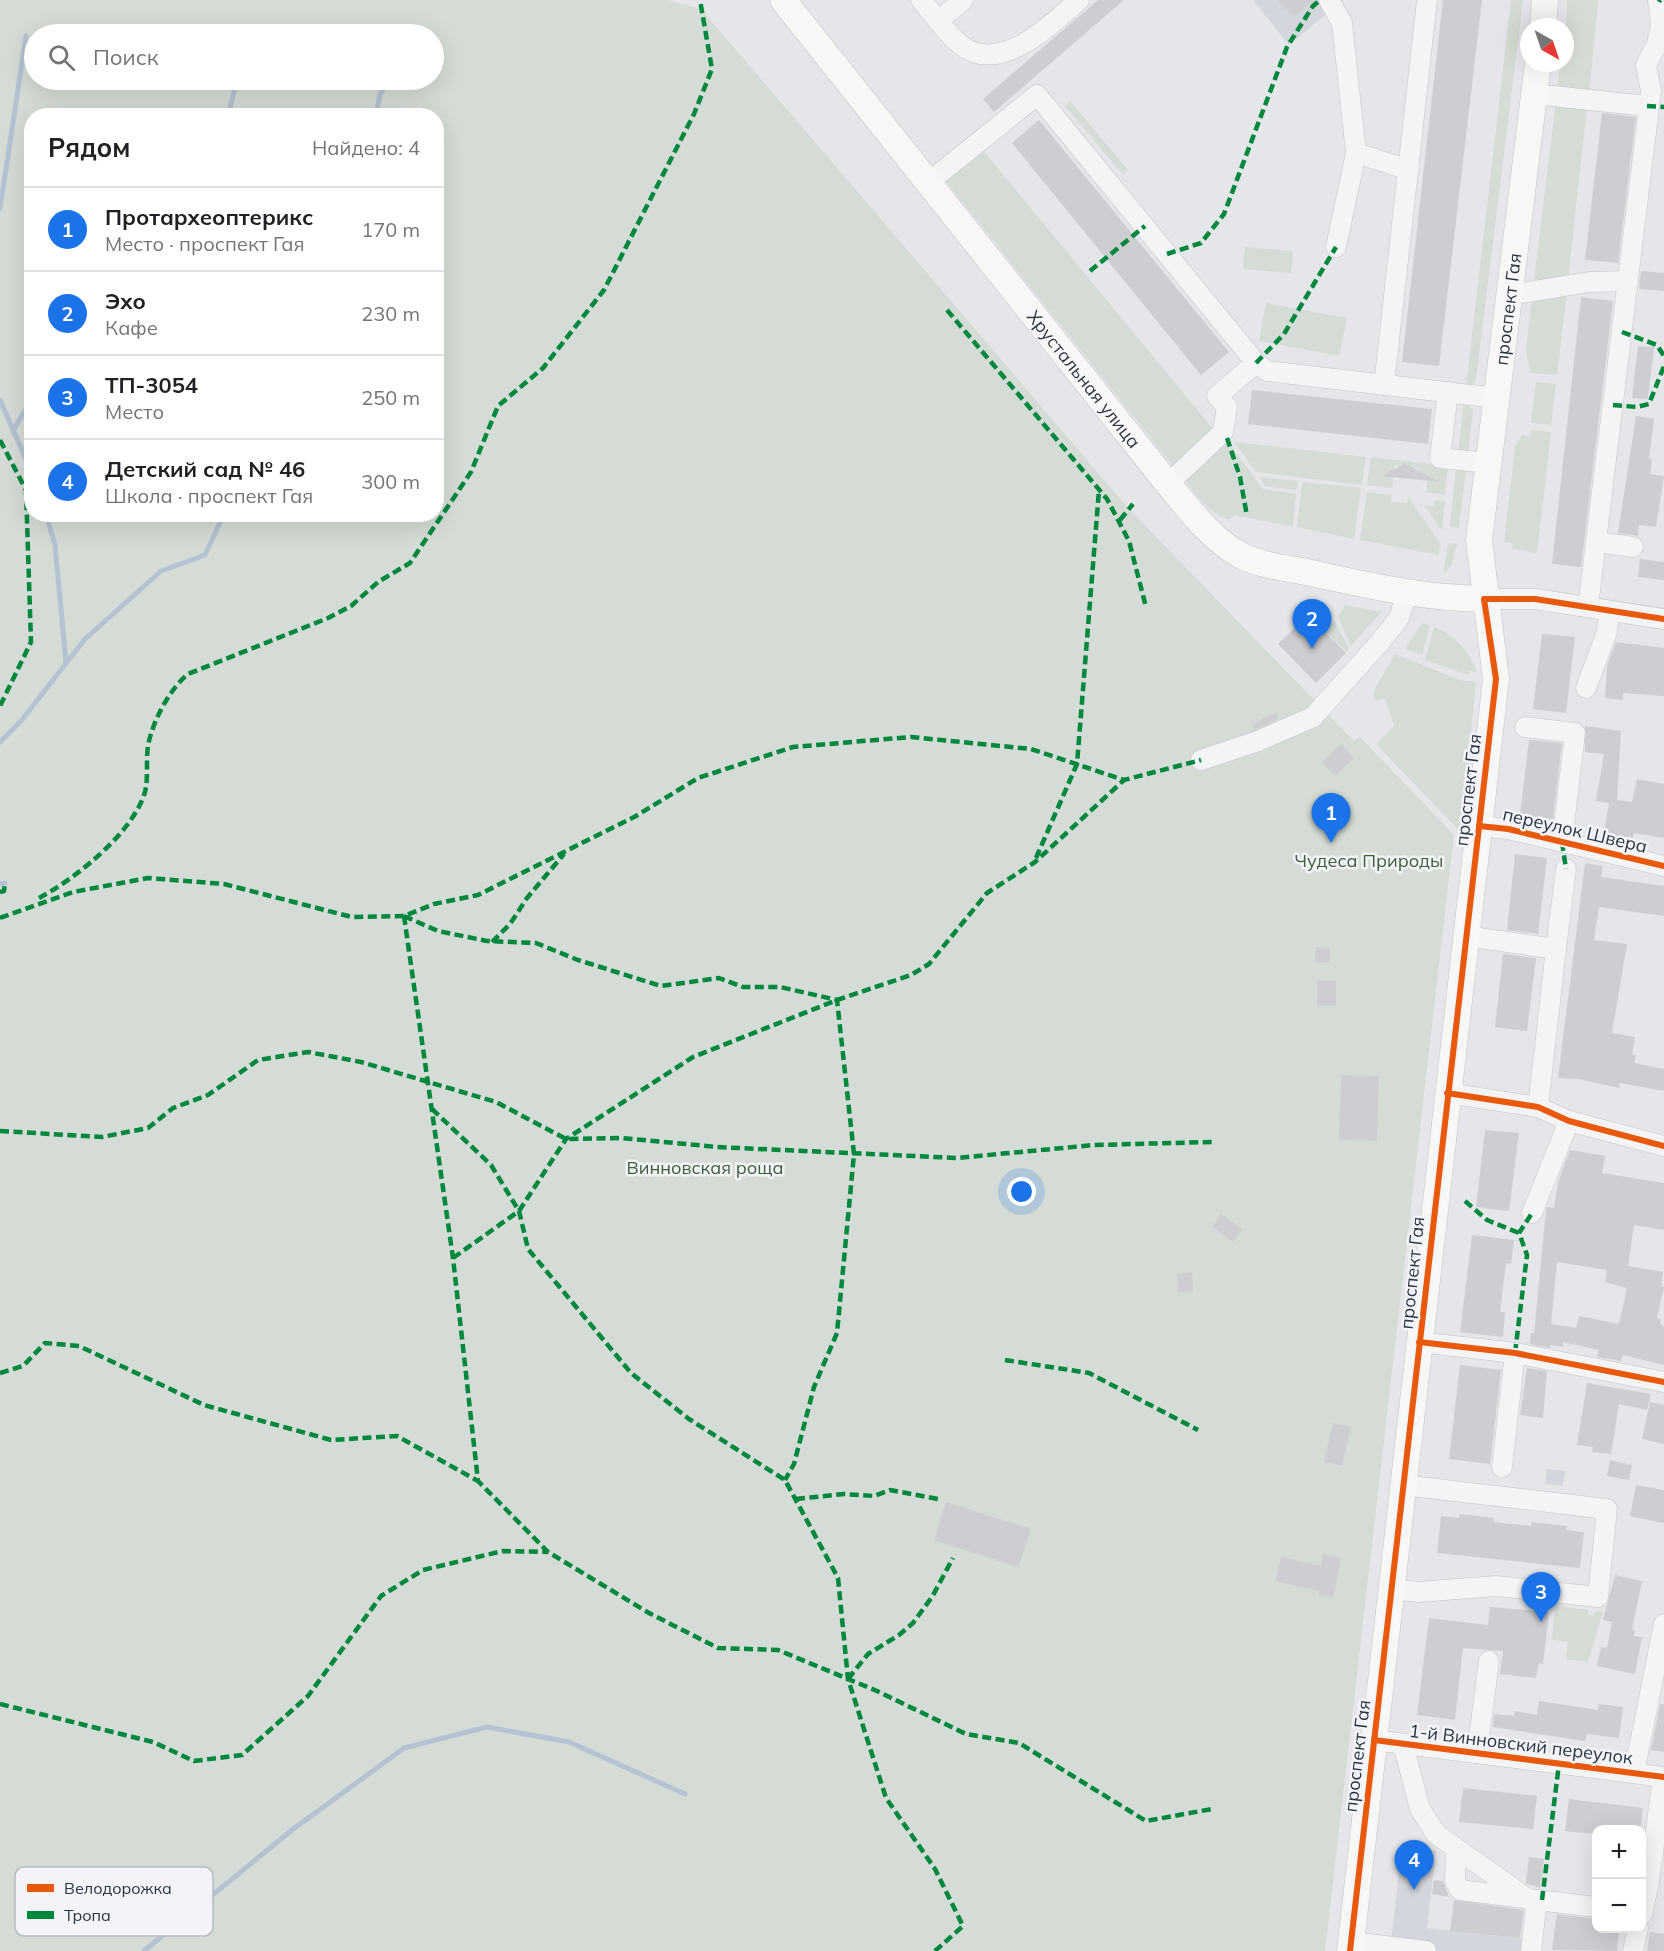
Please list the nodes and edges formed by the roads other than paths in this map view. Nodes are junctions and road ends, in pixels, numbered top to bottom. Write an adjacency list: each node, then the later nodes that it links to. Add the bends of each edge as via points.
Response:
1 (783, 0): 17 (main road, Хрустальная улица)
2 (921, 0): 10 (street)
3 (963, 0): 10 (street)
4 (1079, 0): 10 (street, via 1025,45 986,54 961,45)
5 (1329, 0): 15 (street, via 1342,23)
6 (1427, 0): 16 (street)
7 (1545, 0): 9 (main road)
8 (1658, 0): 11 (street)
9 (1543, 18)
10 (938, 21)
11 (1663, 26): 14 (street, via 1646,65 1652,83)
12 (1537, 72): 13 (main road, проспект Гая)
13 (1534, 94): 14 (street); 20 (main road, проспект Гая)
14 (1647, 106): 19 (street)
15 (1356, 153): 16 (street); 18 (street)
16 (1409, 170): 22 (street)
17 (929, 182): 21 (street, via 1037,95); 26 (main road, Хрустальная улица)
18 (1336, 247)
19 (1628, 280): 20 (street); 27 (street)
20 (1509, 295): 24 (main road, проспект Гая)
21 (1256, 363): 22 (street, via 1267,371); 26 (street, via 1217,396 1227,407 1223,432)
22 (1384, 385): 23 (street)
23 (1448, 392): 24 (street); 25 (street, via 1440,458)
24 (1496, 398): 25 (main road, проспект Гая)
25 (1488, 463): 30 (main road, проспект Гая, via 1479,540)
26 (1168, 484): 29 (main road, Хрустальная улица, via 1200,522 1241,555)
27 (1596, 542): 28 (street); 31 (street)
28 (1633, 547)
29 (1407, 593): 30 (main road, Хрустальная улица); 36 (street, via 1399,618 1313,717)
30 (1484, 599): 31 (street, via 1535,599); 37 (main road, проспект Гая, via 1496,674)
31 (1588, 607): 32 (street)
32 (1609, 610): 33 (street); 34 (street, via 1607,632)
33 (1664, 619)
34 (1587, 688)
35 (1525, 727): 38 (street, via 1575,733)
36 (1201, 760)
37 (1479, 826): 38 (street, переулок Швера); 41 (main road, проспект Гая)
38 (1562, 842): 39 (street, переулок Швера)
39 (1664, 866)
40 (1566, 870): 42 (street)
41 (1465, 936): 42 (street); 43 (main road, проспект Гая)
42 (1556, 949): 44 (street)
43 (1448, 1094): 44 (street); 48 (main road, проспект Гая)
44 (1538, 1107): 45 (street)
45 (1569, 1121): 46 (street); 47 (street)
46 (1664, 1146)
47 (1532, 1213)
48 (1419, 1342): 49 (street); 52 (main road, проспект Гая)
49 (1515, 1353): 50 (street); 51 (street)
50 (1664, 1382)
51 (1502, 1467)
52 (1403, 1485): 53 (main road, проспект Гая); 53 (street, via 1607,1509 1598,1597 1496,1586 1418,1592)
53 (1391, 1589): 56 (main road, проспект Гая)
54 (1664, 1624): 59 (street)
55 (1489, 1661): 58 (street)
56 (1374, 1740): 57 (street, 1-й Винновский переулок); 67 (main road, проспект Гая)
57 (1403, 1744): 58 (street, 1-й Винновский переулок); 61 (street, via 1420,1809 1436,1834)
58 (1477, 1753): 59 (street, 1-й Винновский переулок)
59 (1634, 1773): 60 (street, 1-й Винновский переулок)
60 (1663, 1777): 62 (street)
61 (1456, 1848): 63 (street); 63 (street, via 1455,1881 1460,1890)
62 (1656, 1883): 64 (street)
63 (1533, 1899): 65 (street); 69 (street)
64 (1646, 1904)
65 (1592, 1906)
66 (1637, 1933): 70 (street)
67 (1350, 1946): 68 (street)
68 (1426, 1951)
69 (1531, 1951)
70 (1633, 1951)

